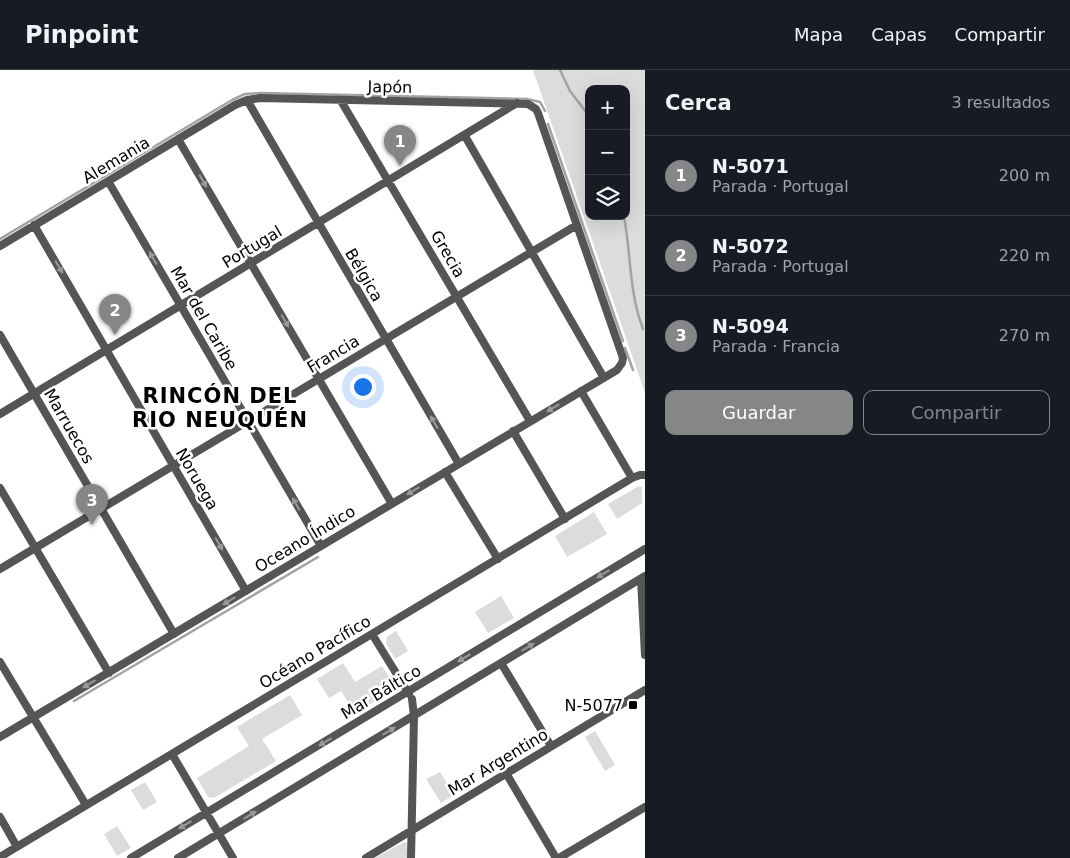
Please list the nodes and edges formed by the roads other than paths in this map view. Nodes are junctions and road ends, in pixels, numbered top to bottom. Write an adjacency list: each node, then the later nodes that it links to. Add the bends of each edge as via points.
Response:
1 (246, 100): 2 (street, Japón); 5 (street, Alemania); 8 (street, Bélgica)
2 (342, 101): 3 (street, Japón); 7 (street, Grecia)
3 (517, 103): 4 (street, Portugal); 10 (street, Japón, via 532,106 538,113)
4 (465, 136): 7 (street, Portugal); 12 (street)
5 (178, 139): 6 (street, Alemania); 13 (street, one-way to 13)
6 (108, 181): 9 (street, Alemania); 15 (street, Mar del Caribe, one-way to 6)
7 (389, 181): 8 (street, Portugal); 14 (street, Grecia)
8 (318, 223): 13 (street, Portugal); 17 (street, Bélgica)
9 (34, 225): 11 (street, Alemania); 18 (street, Noruega, one-way to 18)
10 (577, 225): 12 (street, Francia); 19 (street, Oceano Índico, via 622,354 622,363 617,370)
11 (0, 246)
12 (531, 251): 14 (street, Francia); 19 (street)
13 (251, 264): 15 (street, Portugal); 20 (street, one-way to 20)
14 (457, 296): 17 (street, Francia); 25 (street, Grecia)
15 (181, 306): 18 (street, Portugal); 24 (street, Mar del Caribe)
16 (0, 335): 22 (street, Marruecos)
17 (385, 338): 20 (street, Francia); 27 (street, Bélgica, one-way to 17)
18 (106, 350): 22 (street, Portugal); 28 (street, Noruega)
19 (604, 378): 21 (street, Oceano Índico)
20 (318, 379): 24 (street, Francia); 33 (street)
21 (581, 391): 25 (street, Oceano Índico, one-way to 25); 31 (street)
22 (34, 393): 23 (street, Portugal); 34 (street, Marruecos)
23 (0, 414)
24 (248, 421): 28 (street, Francia); 36 (street, Mar del Caribe, one-way to 24)
25 (530, 421): 26 (street, Oceano Índico)
26 (514, 431): 27 (street, Oceano Índico); 35 (street)
27 (458, 464): 29 (street, Oceano Índico)
28 (173, 465): 34 (street, Francia); 42 (street, Noruega, one-way to 42)
29 (444, 472): 33 (street, Oceano Índico, one-way to 33); 39 (street)
30 (645, 475): 31 (street, Océano Pacífico)
31 (632, 478): 35 (street, Océano Pacífico)
32 (0, 488): 37 (street)
33 (392, 504): 36 (street, Oceano Índico)
34 (101, 509): 37 (street, Francia); 43 (street, Marruecos)
35 (565, 519): 39 (street, Océano Pacífico)
36 (321, 546): 42 (street, Oceano Índico)
37 (35, 548): 40 (street, Francia); 48 (street)
38 (645, 549): 50 (street, Mar Báltico, one-way to 50)
39 (498, 559): 44 (street, Océano Pacífico)
40 (0, 569)
41 (643, 578): 45 (street); 47 (street, one-way to 41)
42 (246, 591): 43 (street, Oceano Índico, one-way to 43)
43 (174, 634): 48 (street, Oceano Índico)
44 (372, 634): 50 (street); 57 (street, Océano Pacífico)
45 (645, 655)
46 (0, 662): 54 (street)
47 (501, 663): 52 (street); 56 (street)
48 (109, 673): 54 (street, Oceano Índico, one-way to 54)
49 (645, 690): 56 (street, Mar Argentino)
50 (408, 692): 51 (street); 61 (street, Mar Báltico, one-way to 61)
51 (412, 699): 52 (street); 53 (street)
52 (427, 708): 53 (street)
53 (414, 716): 63 (street); 64 (street, one-way to 53)
54 (33, 718): 55 (street, Oceano Índico); 59 (street)
55 (0, 738)
56 (551, 746): 58 (street, Mar Argentino)
57 (172, 754): 59 (street, Océano Pacífico); 61 (street)
58 (506, 773): 63 (street, Mar Argentino); 72 (street)
59 (86, 806): 65 (street, Océano Pacífico)
60 (645, 807): 72 (street)
61 (206, 813): 64 (street); 67 (street, Mar Báltico, one-way to 67)
62 (0, 817): 65 (street)
63 (412, 830): 70 (street, Mar Argentino); 71 (street)
64 (219, 834): 68 (street); 69 (street)
65 (18, 847): 66 (street, Océano Pacífico)
66 (0, 857)
67 (131, 858)
68 (178, 858)
69 (233, 858)
70 (366, 858)
71 (411, 858)
72 (558, 858)

